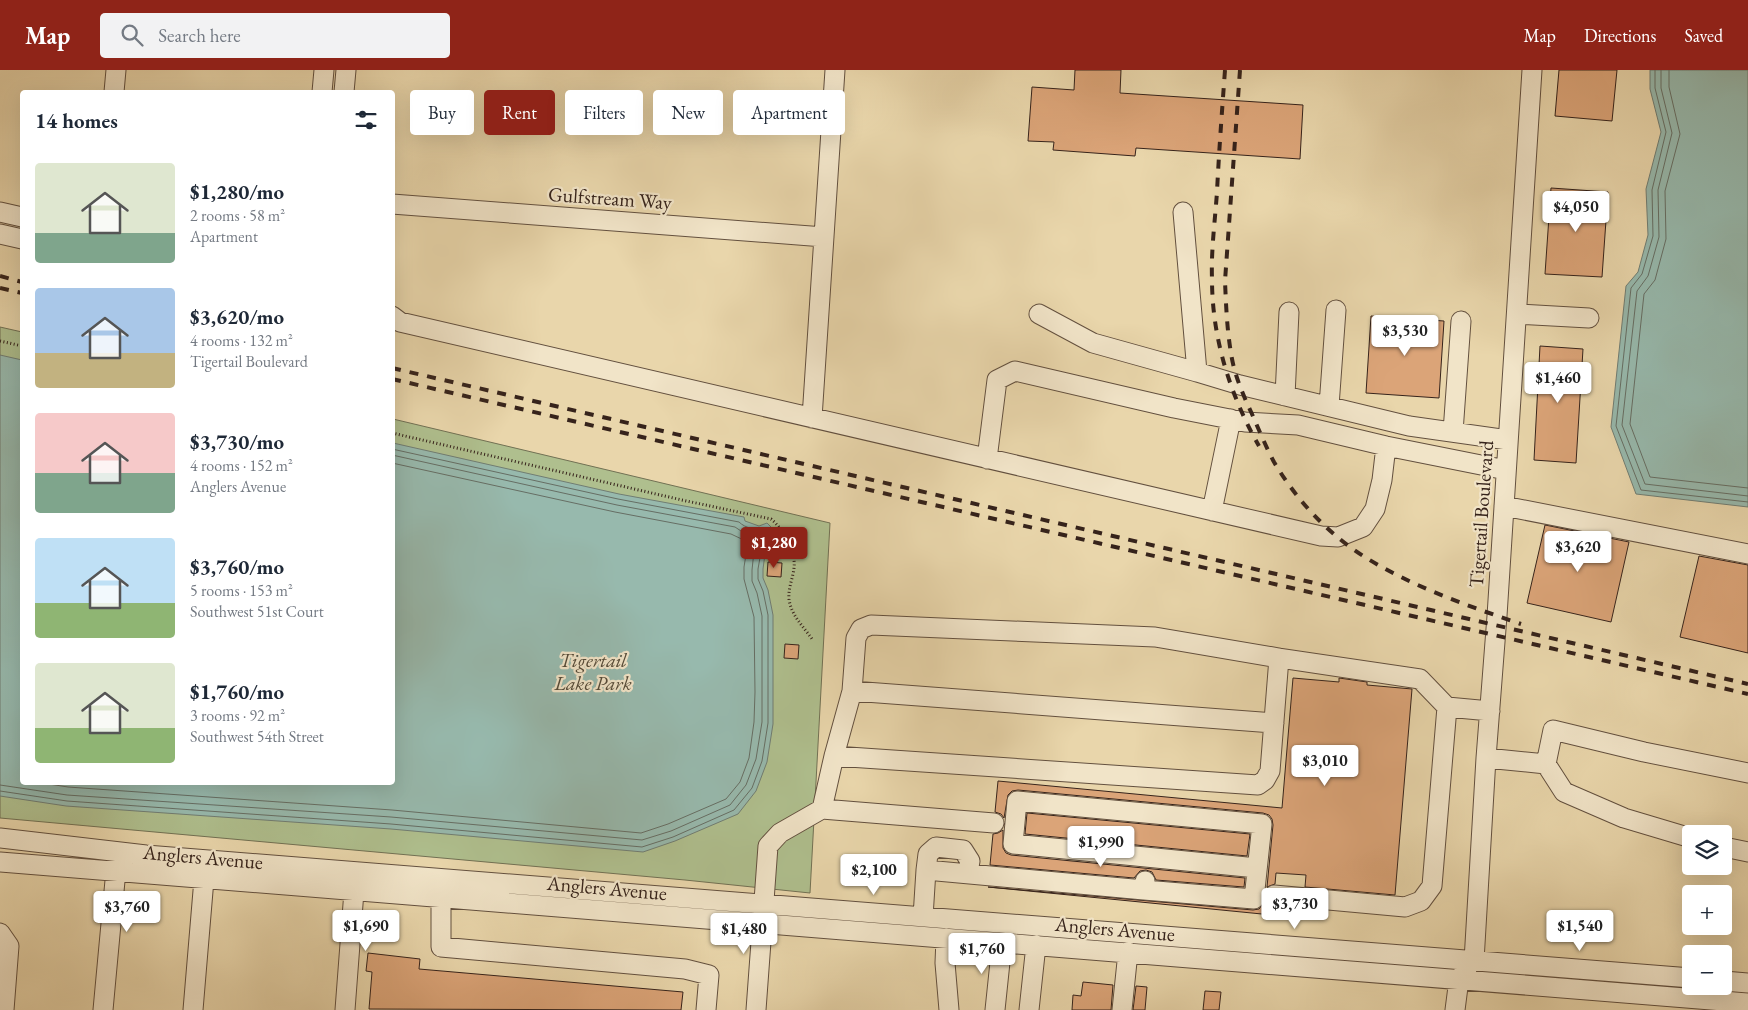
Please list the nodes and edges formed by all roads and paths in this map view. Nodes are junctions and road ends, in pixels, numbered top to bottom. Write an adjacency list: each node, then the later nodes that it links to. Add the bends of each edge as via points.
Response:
1 (116, 70): 6 (street)
2 (324, 70): 7 (street)
3 (346, 70): 8 (street)
4 (835, 70): 14 (street)
5 (1532, 70): 19 (street, Tigertail Boulevard)
6 (114, 90)
7 (322, 90)
8 (344, 90)
9 (395, 204): 14 (street, Gulfstream Way)
10 (0, 212): 12 (street)
11 (1183, 212): 25 (street)
12 (20, 217)
13 (0, 234): 15 (street)
14 (824, 237): 28 (street)
15 (20, 239)
16 (1336, 310): 27 (street)
17 (1289, 312): 26 (street)
18 (1039, 314): 25 (street, via 1094,343)
19 (1516, 314): 21 (street); 32 (street, Tigertail Boulevard)
20 (395, 318): 28 (street)
21 (1589, 318)
22 (1461, 321): 30 (street)
23 (0, 341): 24 (path)
24 (20, 346)
25 (1197, 372): 26 (street)
26 (1285, 396): 27 (street)
27 (1329, 406): 30 (street, via 1409,426)
28 (812, 418): 34 (street)
29 (1231, 419): 33 (street, via 1298,425); 34 (street, via 1015,371 997,380); 37 (street)
30 (1453, 432): 32 (street)
31 (395, 434): 39 (path, via 771,519 781,529 791,548 794,564 790,606)
32 (1508, 440): 35 (street, Tigertail Boulevard)
33 (1386, 446): 35 (street); 37 (street, via 1375,509 1362,527 1338,537)
34 (987, 459): 37 (street)
35 (1506, 470): 36 (street, Tigertail Boulevard)
36 (1504, 506): 38 (street); 43 (street, Tigertail Boulevard)
37 (1212, 511)
38 (1748, 554)
39 (812, 639)
40 (1279, 658): 41 (street, via 1155,637 871,626 861,629 856,638); 42 (street, via 1420,679); 44 (street)
41 (852, 692): 44 (street); 45 (street)
42 (1447, 707): 43 (street); 61 (street, via 1432,886 1421,901 1405,907)
43 (1490, 711): 46 (street, Tigertail Boulevard)
44 (1274, 723): 45 (street, via 1270,771 1258,785)
45 (834, 756): 49 (street)
46 (1486, 758): 47 (street); 71 (street, Tigertail Boulevard)
47 (1546, 764): 48 (street, via 1553,730); 51 (street, via 1564,792 1624,818)
48 (1748, 773)
49 (822, 809): 50 (street); 63 (street, via 780,833 768,846)
50 (994, 823)
51 (1682, 835)
52 (0, 838): 54 (street, Anglers Avenue)
53 (1732, 849): 55 (street)
54 (117, 852): 58 (street); 63 (street, Anglers Avenue)
55 (1748, 852)
56 (0, 862): 58 (street, Anglers Avenue)
57 (1257, 868): 57 (street, via 1262,824 1017,801 1013,844); 64 (street, via 1254,900 1144,885 926,870)
58 (115, 872): 59 (street, Anglers Avenue); 79 (street)
59 (204, 879): 60 (street, Anglers Avenue); 80 (street)
60 (354, 891): 62 (street, Anglers Avenue); 81 (street)
61 (1274, 895)
62 (441, 897): 65 (street, Anglers Avenue); 82 (street, via 441,947 685,969 709,974)
63 (765, 904): 64 (street, Anglers Avenue); 65 (street)
64 (922, 917): 71 (street, Anglers Avenue)
65 (763, 924): 67 (street, Anglers Avenue); 83 (street)
66 (0, 933): 78 (street, via 9,946)
67 (946, 938): 68 (street, Anglers Avenue); 84 (street)
68 (1002, 943): 69 (street, Anglers Avenue); 85 (street)
69 (1036, 945): 70 (street, Anglers Avenue); 86 (street)
70 (1128, 952): 73 (street, Anglers Avenue); 87 (street)
71 (1474, 961): 72 (street, Anglers Avenue); 73 (street)
72 (1682, 977)
73 (1459, 979): 76 (street, Anglers Avenue); 88 (street)
74 (1732, 982): 75 (street)
75 (1748, 983)
76 (1639, 1002): 77 (street, Anglers Avenue)
77 (1748, 1003)
78 (4, 1010)
79 (103, 1010)
80 (193, 1010)
81 (345, 1010)
82 (706, 1010)
83 (756, 1010)
84 (949, 1010)
85 (995, 1010)
86 (1029, 1010)
87 (1122, 1010)
88 (1455, 1010)

